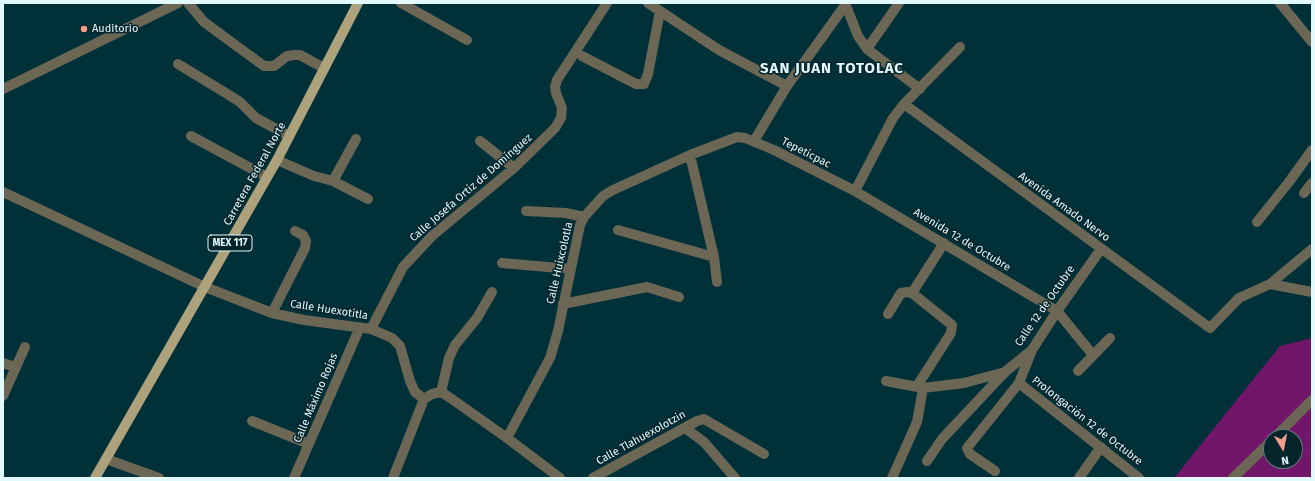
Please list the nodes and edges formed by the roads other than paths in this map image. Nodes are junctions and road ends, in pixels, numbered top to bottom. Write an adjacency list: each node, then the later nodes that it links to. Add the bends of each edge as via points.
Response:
1 (178, 3): 19 (street)
2 (188, 3): 17 (street, via 204,22 264,66 274,66 287,56 300,55)
3 (358, 3): 17 (main road, Carretera Federal Norte / MEX 117)
4 (401, 3): 11 (street)
5 (607, 3): 30 (street, Calle Josefa Ortiz de Domínguez, via 557,80 555,87 562,108 560,118 554,128)
6 (648, 3): 10 (street)
7 (899, 3): 14 (street)
8 (1280, 3): 12 (street)
9 (846, 4): 14 (street, via 858,36); 18 (street)
10 (660, 11): 15 (street, via 644,84 636,84); 18 (street, via 718,50)
11 (467, 40)
12 (1312, 42)
13 (960, 47): 20 (street)
14 (867, 49): 20 (street)
15 (582, 56)
16 (178, 64): 23 (street, via 240,102 256,118)
17 (324, 68): 23 (main road, Carretera Federal Norte / MEX 117)
18 (787, 86): 25 (street)
19 (3, 89)
20 (920, 89): 21 (street)
21 (904, 104): 34 (street, via 893,118); 44 (street, Avenida Amado Nervo)
22 (192, 136): 31 (street)
23 (289, 136): 29 (main road, Carretera Federal Norte / MEX 117)
24 (356, 139): 32 (street)
25 (749, 139): 28 (street, Calle Huixcolotla, via 733,138); 34 (street, Tepeticpac)
26 (480, 141): 30 (street)
27 (1312, 150): 40 (street)
28 (690, 155): 39 (street, Calle Huixcolotla, via 603,196); 46 (street)
29 (277, 160): 31 (main road, Carretera Federal Norte / MEX 117); 32 (street)
30 (514, 168): 61 (street, Calle Josefa Ortiz de Domínguez, via 432,236 403,267)
31 (267, 177): 51 (main road, Carretera Federal Norte / MEX 117)
32 (333, 181): 37 (street)
33 (1312, 183): 36 (street)
34 (855, 191): 43 (street, Avenida 12 de Octubre)
35 (3, 192): 51 (street, Calle Huexotitla)
36 (1304, 193)
37 (368, 199)
38 (526, 211): 39 (street, via 566,213)
39 (584, 217): 48 (street, Calle Huixcolotla)
40 (1257, 222)
41 (295, 230): 58 (street, via 303,235 306,241 305,248)
42 (618, 230): 46 (street)
43 (944, 243): 54 (street); 57 (street, Avenida 12 de Octubre)
44 (1101, 249): 50 (street, Avenida Amado Nervo, via 1210,328 1239,298); 57 (street, Calle 12 de Octubre)
45 (1312, 249): 50 (street)
46 (714, 257): 49 (street)
47 (502, 263): 48 (street)
48 (571, 269): 56 (street, Calle Huixcolotla)
49 (717, 282)
50 (1270, 284): 53 (street)
51 (205, 287): 58 (street, Calle Huexotitla); 85 (main road, Carretera Federal Norte / MEX 117)
52 (492, 292): 73 (street, via 477,318 455,345 449,358)
53 (1312, 292)
54 (912, 293): 59 (street, via 901,293); 72 (street, via 951,323 952,327)
55 (679, 297): 56 (street, via 647,287)
56 (563, 304): 80 (street, Calle Huixcolotla, via 550,358)
57 (1057, 311): 64 (street, Calle 12 de Octubre); 65 (street)
58 (272, 313): 60 (street, Calle Huexotitla)
59 (888, 314)
60 (360, 327): 61 (street, Calle Huexotitla); 81 (street, Calle Máximo Rojas)
61 (371, 329): 75 (street, Calle Huexotitla, via 397,342 415,392)
62 (1110, 338): 65 (street)
63 (25, 347): 67 (street)
64 (1032, 350): 69 (street, Calle 12 de Octubre); 71 (street)
65 (1093, 355): 68 (street)
66 (3, 363): 67 (street)
67 (15, 367): 74 (street)
68 (1078, 371)
69 (1005, 372): 72 (street, Calle 12 de Octubre, via 964,383); 86 (street, via 942,439)
70 (886, 380): 72 (street, Calle 12 de Octubre)
71 (1020, 383): 82 (street, Prolongación 12 de Octubre); 87 (street, via 967,448 970,454)
72 (920, 387): 95 (street, via 917,422)
73 (441, 392): 75 (street); 80 (street)
74 (3, 396)
75 (424, 399): 91 (street)
76 (1311, 403): 79 (street)
77 (252, 421): 81 (street)
78 (685, 428): 84 (street, Calle Tlahuexolotzin, via 704,420); 93 (street, Calle Tlahuexolotzin); 94 (street, via 704,442)
79 (1283, 429)
80 (507, 438): 92 (street)
81 (309, 444): 90 (street, Calle Máximo Rojas)
82 (1101, 447): 96 (street); 97 (street, Prolongación 12 de Octubre)
83 (1263, 449): 98 (street)
84 (764, 454)
85 (106, 459): 88 (main road, Carretera Federal Norte / MEX 117); 89 (street)
86 (928, 461)
87 (995, 471)
88 (96, 478)
89 (159, 478)
90 (294, 478)
91 (393, 478)
92 (560, 478)
93 (593, 478)
94 (735, 478)
95 (892, 478)
96 (1080, 478)
97 (1138, 478)
98 (1233, 478)

